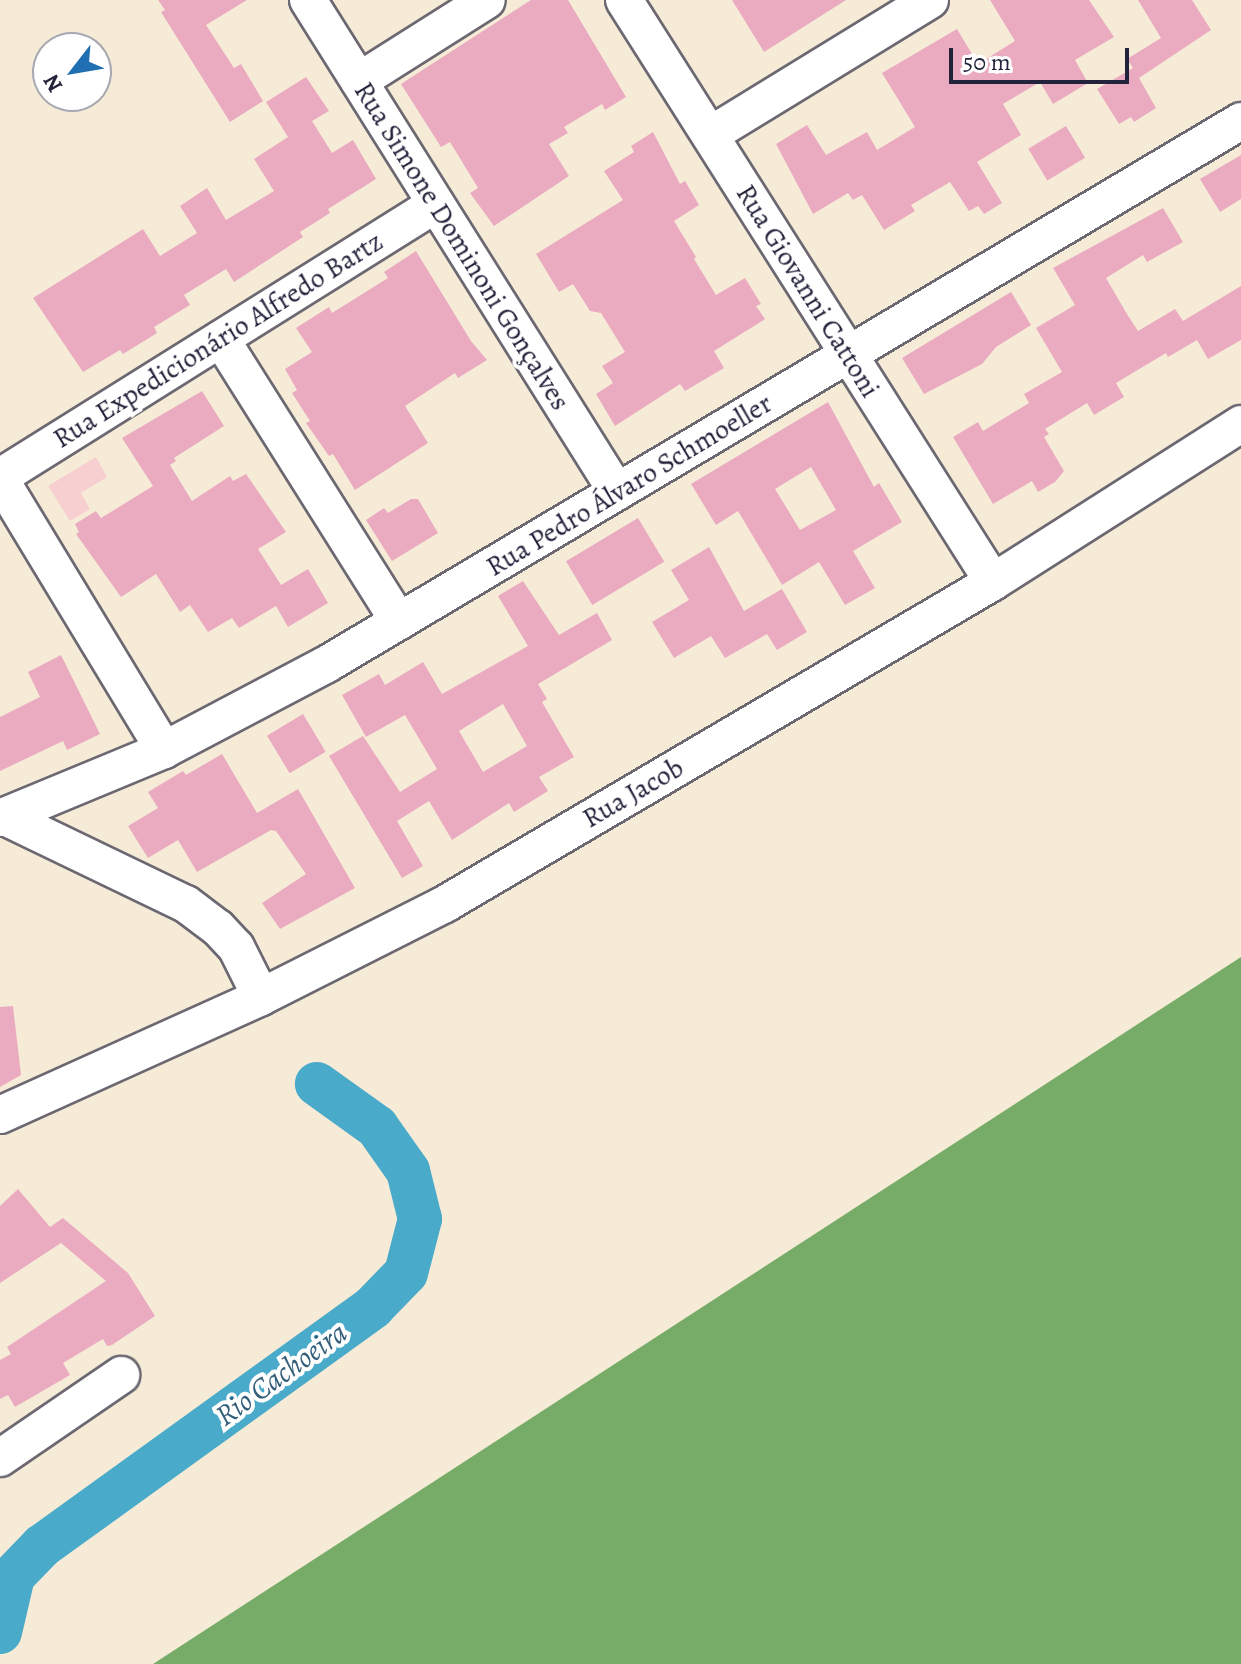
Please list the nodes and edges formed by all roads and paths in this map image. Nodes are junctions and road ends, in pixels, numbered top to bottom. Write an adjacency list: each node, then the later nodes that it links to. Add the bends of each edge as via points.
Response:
1 (308, 0): 5 (street, Rua Simone Dominoni Gonçalves)
2 (487, 0): 5 (street)
3 (624, 0): 7 (street, Rua Giovanni Cattoni)
4 (930, 0): 7 (street)
5 (359, 81): 8 (street, Rua Simone Dominoni Gonçalves)
6 (1241, 121): 10 (street, Rua Pedro Álvaro Schmoeller)
7 (710, 135): 10 (street, Rua Giovanni Cattoni)
8 (436, 204): 9 (street, Rua Expedicionário Alfredo Bartz); 13 (street, Rua Simone Dominoni Gonçalves)
9 (221, 339): 12 (street, Rua Expedicionário Alfredo Bartz); 15 (street)
10 (849, 354): 13 (street, Rua Pedro Álvaro Schmoeller); 14 (street, Rua Giovanni Cattoni)
11 (1241, 424): 14 (street, Rua Jacob)
12 (0, 478): 16 (street)
13 (617, 492): 15 (street, Rua Pedro Álvaro Schmoeller)
14 (993, 582): 18 (street, Rua Jacob, via 445,904)
15 (399, 622): 16 (street, Rua Pedro Álvaro Schmoeller)
16 (164, 750): 17 (street, Rua Pedro Álvaro Schmoeller)
17 (3, 818): 18 (street, via 186,904 236,947)
18 (261, 997): 19 (street, Rua Jacob)
19 (0, 1115)
20 (121, 1375): 21 (street)
21 (0, 1458)

